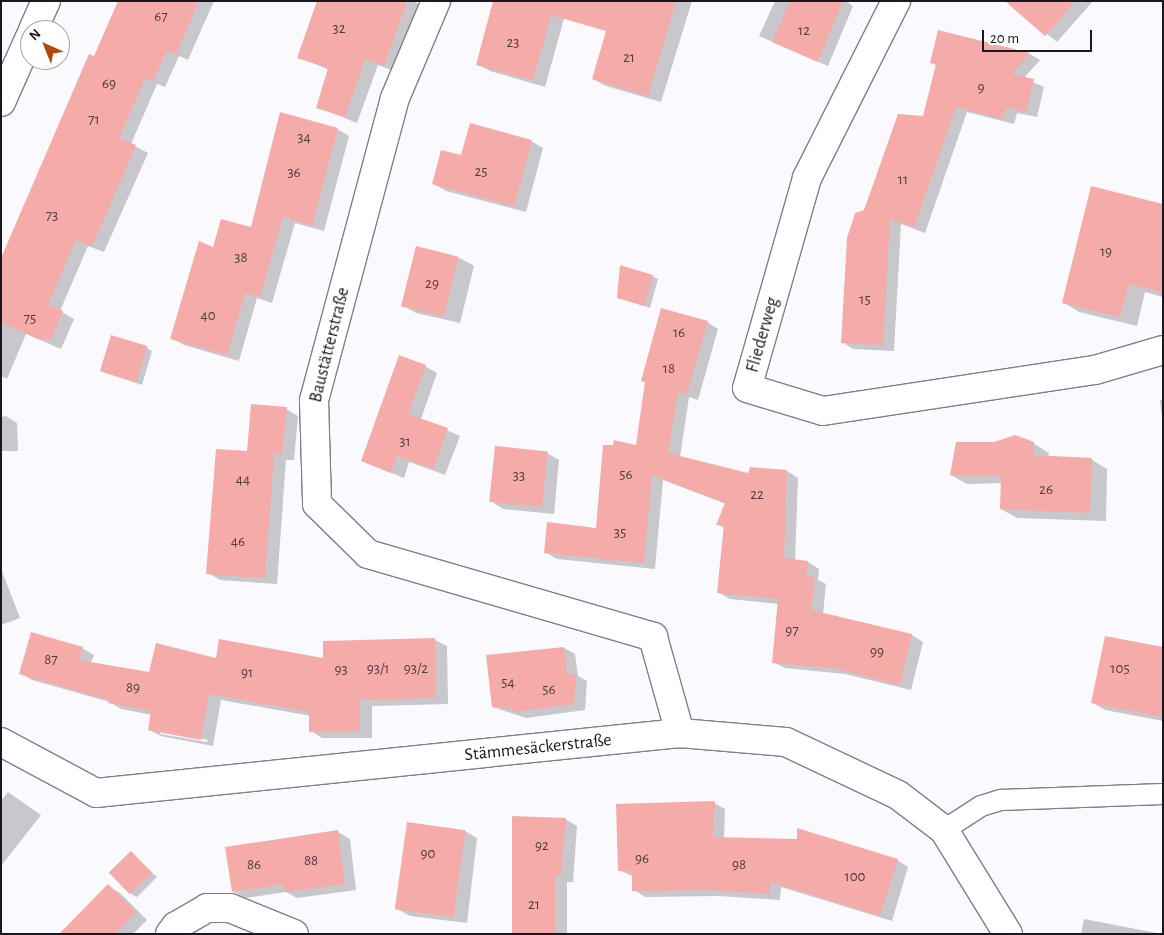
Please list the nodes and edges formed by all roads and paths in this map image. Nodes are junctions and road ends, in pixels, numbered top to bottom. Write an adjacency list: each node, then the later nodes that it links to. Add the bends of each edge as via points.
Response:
1 (46, 1): 4 (street)
2 (436, 1): 8 (street, Baustätterstraße, via 395,98 314,400 317,504 368,554 653,637)
3 (896, 1): 7 (street, Fliederweg, via 807,178 748,388 823,411 1095,370)
4 (37, 20)
5 (20, 59): 6 (street)
6 (1, 102)
7 (1163, 350)
8 (680, 733): 9 (street, Stämmesäckerstraße, via 96,793); 11 (street, Stämmesäckerstraße, via 786,742 898,795)
9 (1, 742)
10 (1163, 794): 11 (lane, via 1000,800 981,806)
11 (944, 830): 14 (street, Stämmesäckerstraße)
12 (170, 934): 13 (street, via 176,926 207,908 230,908)
13 (294, 934)
14 (1008, 934)

